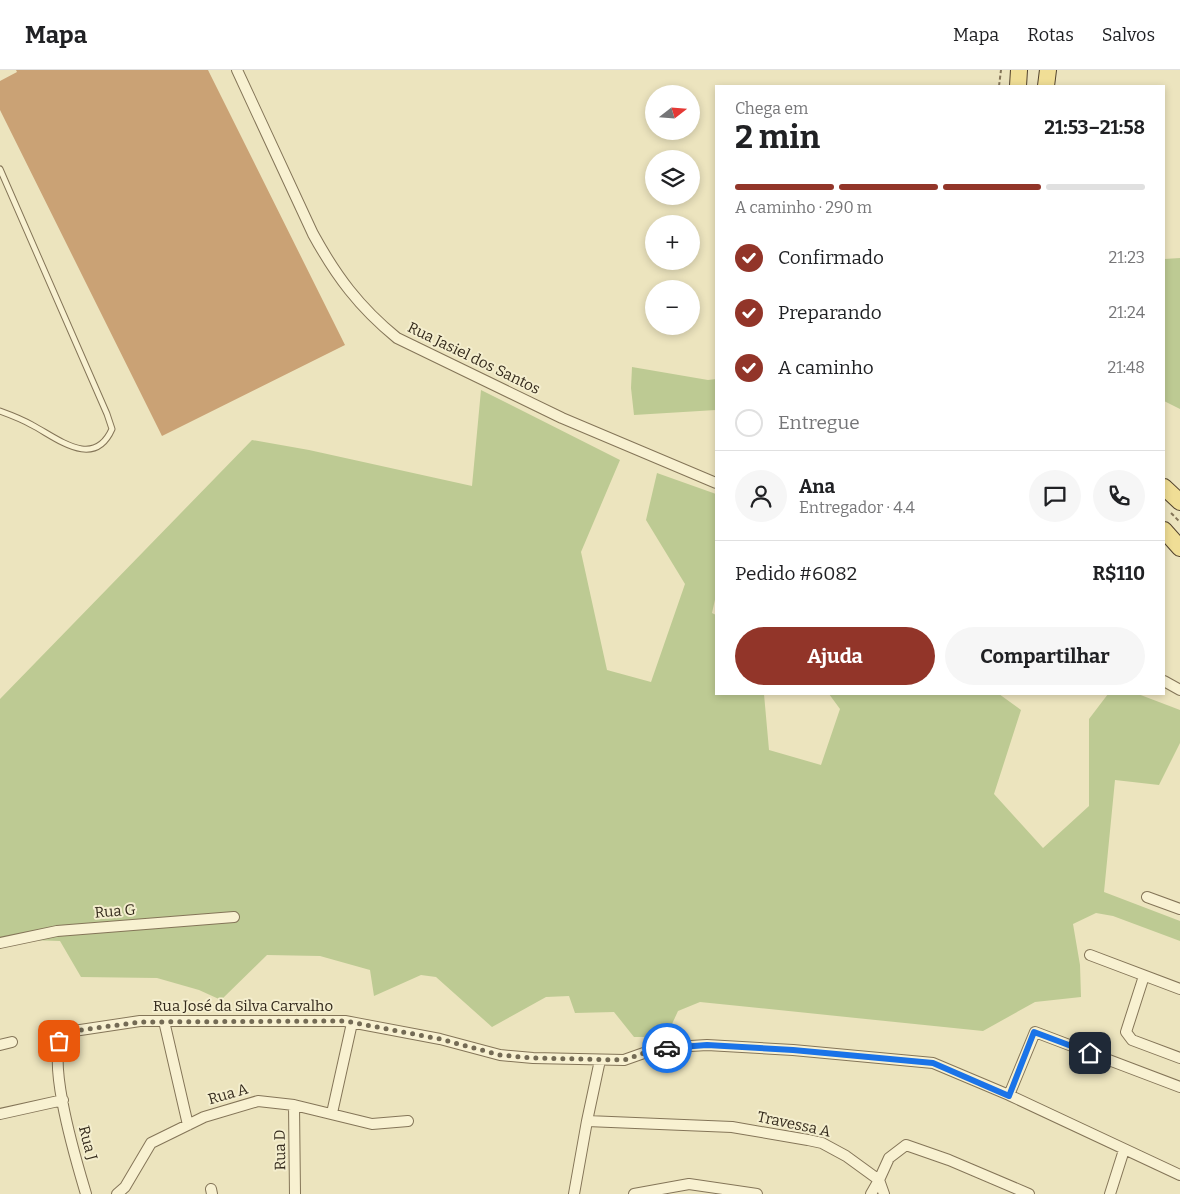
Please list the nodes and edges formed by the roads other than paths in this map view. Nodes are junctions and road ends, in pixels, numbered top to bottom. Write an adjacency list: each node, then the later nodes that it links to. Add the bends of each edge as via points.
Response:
1 (237, 70): 8 (street, Rua Jasiel dos Santos, via 321,249 360,305 378,323 396,338 562,418)
2 (1019, 70): 4 (main road)
3 (1048, 70): 5 (main road)
4 (1018, 85)
5 (1046, 85)
6 (0, 169): 7 (lane, via 108,414 112,430 106,440 84,450)
7 (0, 411)
8 (715, 483)
9 (1165, 487): 10 (main road)
10 (1180, 502)
11 (1165, 531): 12 (main road)
12 (1180, 548)
13 (1165, 682): 14 (street)
14 (1180, 690)
15 (1147, 897): 16 (street)
16 (1180, 909)
17 (234, 916): 18 (street, Rua G, via 57,931)
18 (0, 943)
19 (1090, 955): 20 (street)
20 (1144, 976): 21 (street); 26 (street, via 1127,1024 1128,1037)
21 (1180, 990)
22 (164, 1021): 23 (street, Rua José da Silva Carvalho); 30 (street, Rua José da Silva Carvalho, via 64,1033 59,1041 57,1072); 36 (street)
23 (352, 1023): 27 (street, Rua José da Silva Carvalho, via 440,1039 500,1055); 32 (street)
24 (12, 1042): 25 (street)
25 (0, 1045)
26 (1180, 1058)
27 (600, 1060): 29 (street, Rua José da Silva Carvalho, via 624,1060 658,1048 707,1045 793,1050 933,1063); 35 (street)
28 (1180, 1087): 29 (street, via 1035,1032)
29 (1009, 1096): 37 (street, Rua José da Silva Carvalho)
30 (62, 1100): 33 (street); 40 (street, Rua J)
31 (294, 1105): 32 (street, Rua A); 36 (street, Rua A, via 258,1101); 42 (street, Rua D)
32 (332, 1113): 34 (street, Rua A, via 372,1124)
33 (0, 1114)
34 (408, 1121)
35 (588, 1121): 39 (street, Travessa A, via 732,1127 808,1140 840,1152); 43 (street)
36 (188, 1125): 41 (street, Rua A, via 151,1143 125,1187)
37 (1124, 1150): 38 (street, Rua José da Silva Carvalho); 49 (street)
38 (1180, 1175)
39 (880, 1180): 46 (street); 47 (street); 48 (street, via 889,1158 906,1145)
40 (86, 1194)
41 (117, 1194)
42 (295, 1194)
43 (574, 1194)
44 (634, 1194): 45 (street, via 689,1184)
45 (757, 1194)
46 (871, 1194)
47 (884, 1194)
48 (1029, 1194)
49 (1110, 1194)

